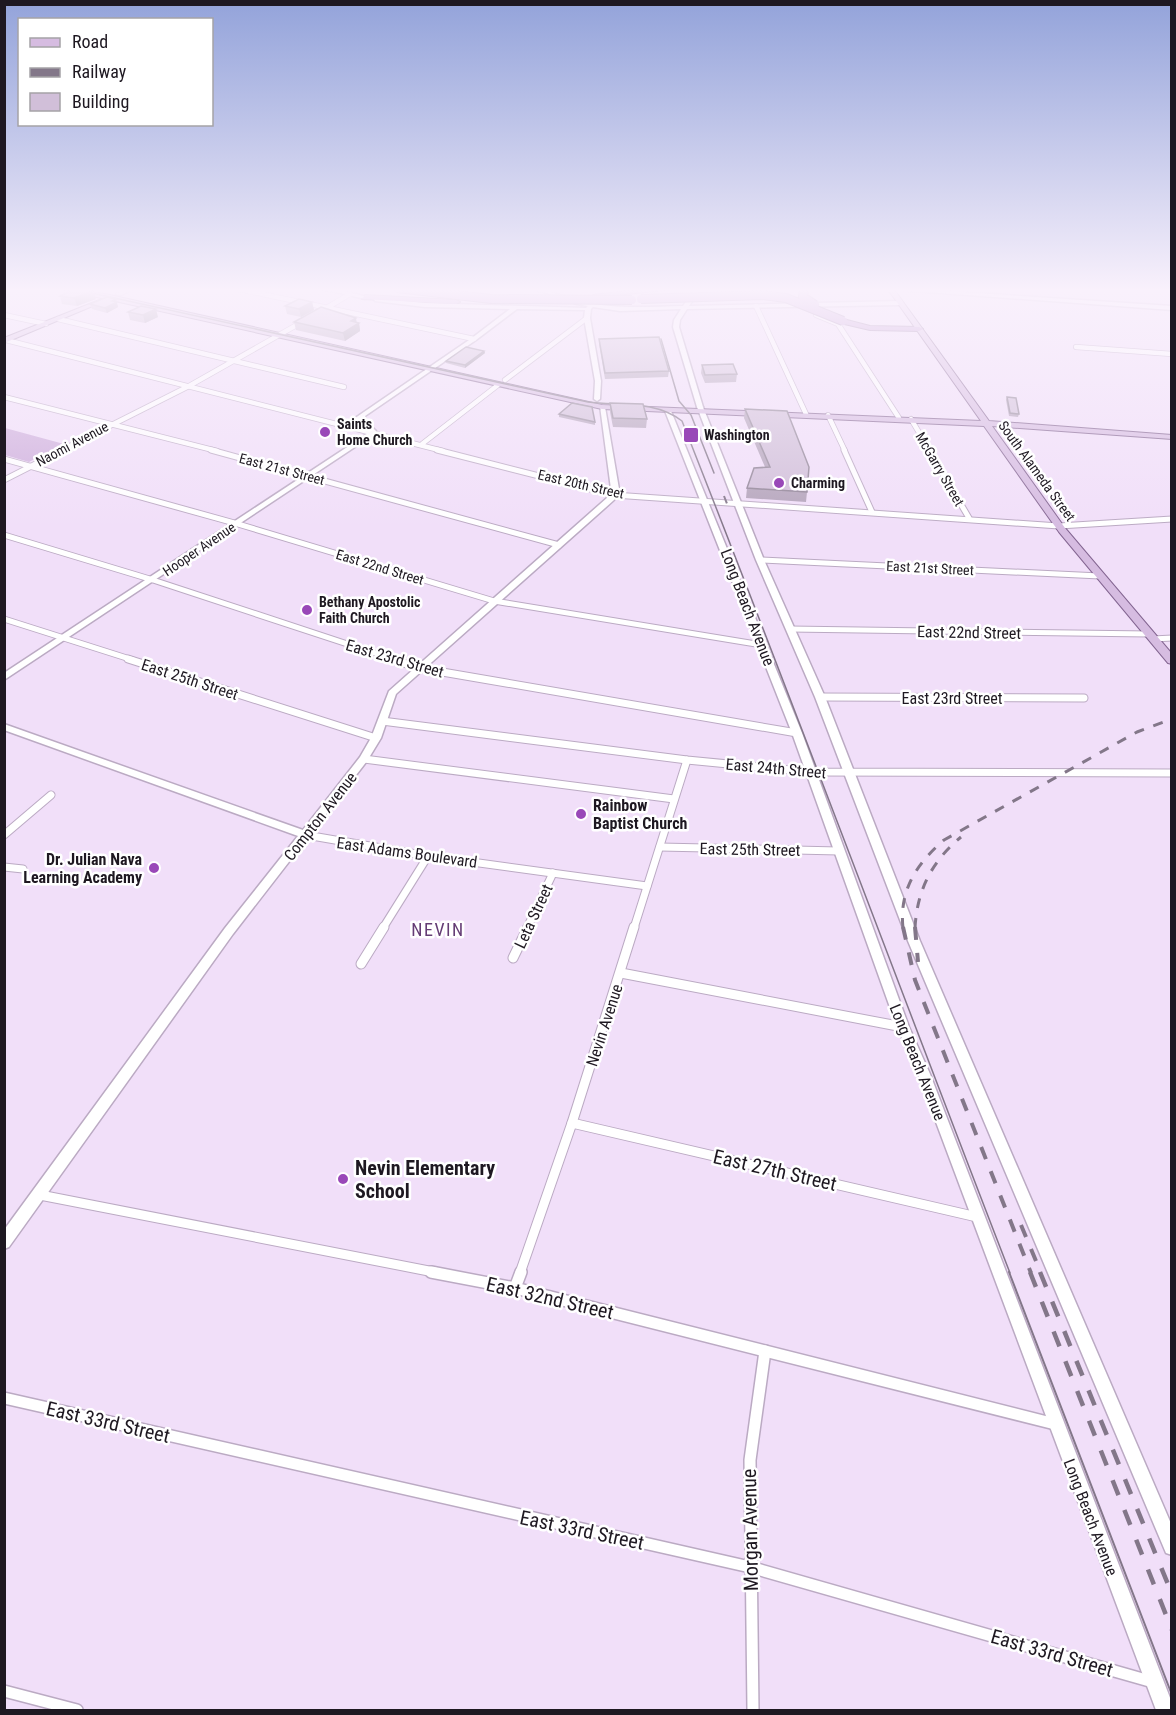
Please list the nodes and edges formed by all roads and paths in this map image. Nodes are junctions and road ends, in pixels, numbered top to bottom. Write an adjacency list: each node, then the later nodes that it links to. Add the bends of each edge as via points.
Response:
1 (117, 368): 13 (street, East 20th Street)
2 (221, 368): 13 (street, Naomi Avenue)
3 (264, 368): 14 (street)
4 (431, 368): 22 (street)
5 (438, 368): 12 (main road)
6 (520, 368): 12 (street)
7 (596, 368): 16 (street)
8 (688, 368): 19 (street, Long Beach Avenue)
9 (785, 368): 21 (street)
10 (866, 368): 24 (street, McGarry Street)
11 (946, 368): 26 (main road, South Alameda Street)
12 (501, 382): 16 (main road); 18 (main road); 31 (street)
13 (189, 386): 27 (street, Naomi Avenue); 28 (street, East 20th Street)
14 (344, 387)
15 (4, 397): 27 (street, East 21st Street)
16 (597, 399): 17 (main road)
17 (686, 406): 19 (main road); 20 (main road, via 672,407)
18 (602, 407): 20 (main road); 36 (street)
19 (701, 410): 20 (main road); 21 (main road); 38 (street, Long Beach Avenue)
20 (669, 413): 37 (street, Long Beach Avenue)
21 (806, 414): 23 (main road)
22 (362, 415): 28 (street); 29 (street, via 362,421)
23 (828, 415): 24 (main road); 39 (street)
24 (898, 418): 25 (main road)
25 (911, 419): 26 (main road); 40 (street, McGarry Street)
26 (986, 423): 30 (main road); 43 (main road, South Alameda Street)
27 (111, 424): 33 (street, Naomi Avenue); 34 (street, East 21st Street)
28 (348, 425): 29 (street, East 20th Street)
29 (374, 432): 31 (street, East 20th Street); 34 (street, Hooper Avenue)
30 (1172, 437)
31 (422, 444): 36 (street, East 20th Street)
32 (4, 459): 33 (street, East 22nd Street)
33 (31, 466): 35 (street, Naomi Avenue); 42 (street, East 22nd Street)
34 (309, 476): 42 (street, Hooper Avenue); 45 (street, East 21st Street)
35 (4, 480)
36 (614, 495): 37 (street, East 20th Street); 45 (street, Compton Avenue)
37 (706, 501): 38 (street, East 20th Street); 55 (street, Long Beach Avenue)
38 (737, 503): 39 (street, East 20th Street); 46 (street, Long Beach Avenue)
39 (872, 512): 40 (street, East 20th Street)
40 (969, 518): 43 (street, East 20th Street)
41 (1172, 519): 43 (street, East 20th Street)
42 (238, 524): 48 (street, Hooper Avenue); 49 (street, East 22nd Street)
43 (1059, 526): 47 (main road, South Alameda Street)
44 (4, 535): 48 (street, East 23rd Street)
45 (559, 545): 49 (street, Compton Avenue)
46 (760, 560): 47 (street, East 21st Street); 51 (street, Long Beach Avenue)
47 (1100, 576): 52 (main road, South Alameda Street)
48 (153, 580): 53 (street, Hooper Avenue); 57 (street, East 23rd Street)
49 (494, 602): 55 (street, East 22nd Street); 57 (street, Compton Avenue)
50 (4, 619): 53 (street, East 25th Street)
51 (790, 629): 52 (street, East 22nd Street); 59 (street, Long Beach Avenue)
52 (1151, 636): 54 (street, East 22nd Street); 56 (main road, South Alameda Street)
53 (64, 638): 58 (street, Hooper Avenue); 64 (street, East 25th Street)
54 (1172, 638)
55 (762, 645): 63 (street, Long Beach Avenue)
56 (1172, 661)
57 (419, 668): 61 (street, Compton Avenue, via 392,693); 63 (street, East 23rd Street)
58 (4, 677)
59 (820, 698): 60 (street, East 23rd Street); 68 (street, Long Beach Avenue)
60 (1084, 698)
61 (382, 721): 64 (street, Compton Avenue); 66 (street, East 24th Street)
62 (4, 727): 73 (street, East Adams Boulevard)
63 (796, 733): 67 (street, Long Beach Avenue)
64 (376, 738): 65 (street, Compton Avenue)
65 (364, 759): 71 (street); 73 (street, Compton Avenue)
66 (687, 760): 67 (street, East 24th Street); 71 (street, Nevin Avenue)
67 (812, 772): 68 (street, East 24th Street); 75 (street, Long Beach Avenue)
68 (850, 773): 69 (street, East 24th Street); 93 (street, Long Beach Avenue, via 914,940)
69 (1172, 773)
70 (51, 795): 72 (street)
71 (674, 799): 74 (street, Nevin Avenue)
72 (4, 835)
73 (306, 835): 76 (street, East Adams Boulevard); 86 (street, Compton Avenue, via 229,932)
74 (660, 847): 75 (street, East 25th Street); 80 (street, Nevin Avenue)
75 (839, 851): 84 (street, Long Beach Avenue)
76 (428, 856): 79 (street, East Adams Boulevard); 82 (street)
77 (4, 867): 78 (street)
78 (23, 869)
79 (553, 873): 80 (street, East Adams Boulevard); 81 (street, Leta Street)
80 (647, 886): 83 (street, Nevin Avenue)
81 (513, 958)
82 (361, 964)
83 (621, 973): 84 (street); 85 (street, Nevin Avenue)
84 (903, 1027): 87 (street, Long Beach Avenue)
85 (573, 1123): 87 (street, East 27th Street); 89 (street, Nevin Avenue)
86 (39, 1195): 88 (street, Compton Avenue); 89 (street, East 32nd Street)
87 (977, 1217): 92 (street, Long Beach Avenue)
88 (4, 1242)
89 (515, 1288): 90 (street, East 32nd Street)
90 (765, 1351): 92 (street, East 32nd Street); 94 (street, Morgan Avenue, via 750,1460)
91 (4, 1398): 94 (street, East 33rd Street)
92 (1055, 1424): 95 (street, Long Beach Avenue)
93 (1172, 1547)
94 (750, 1567): 95 (street, East 33rd Street); 98 (street, Morgan Avenue)
95 (1154, 1682): 99 (street, Long Beach Avenue)
96 (4, 1691): 97 (street)
97 (77, 1710)
98 (753, 1710)
99 (1165, 1710)

